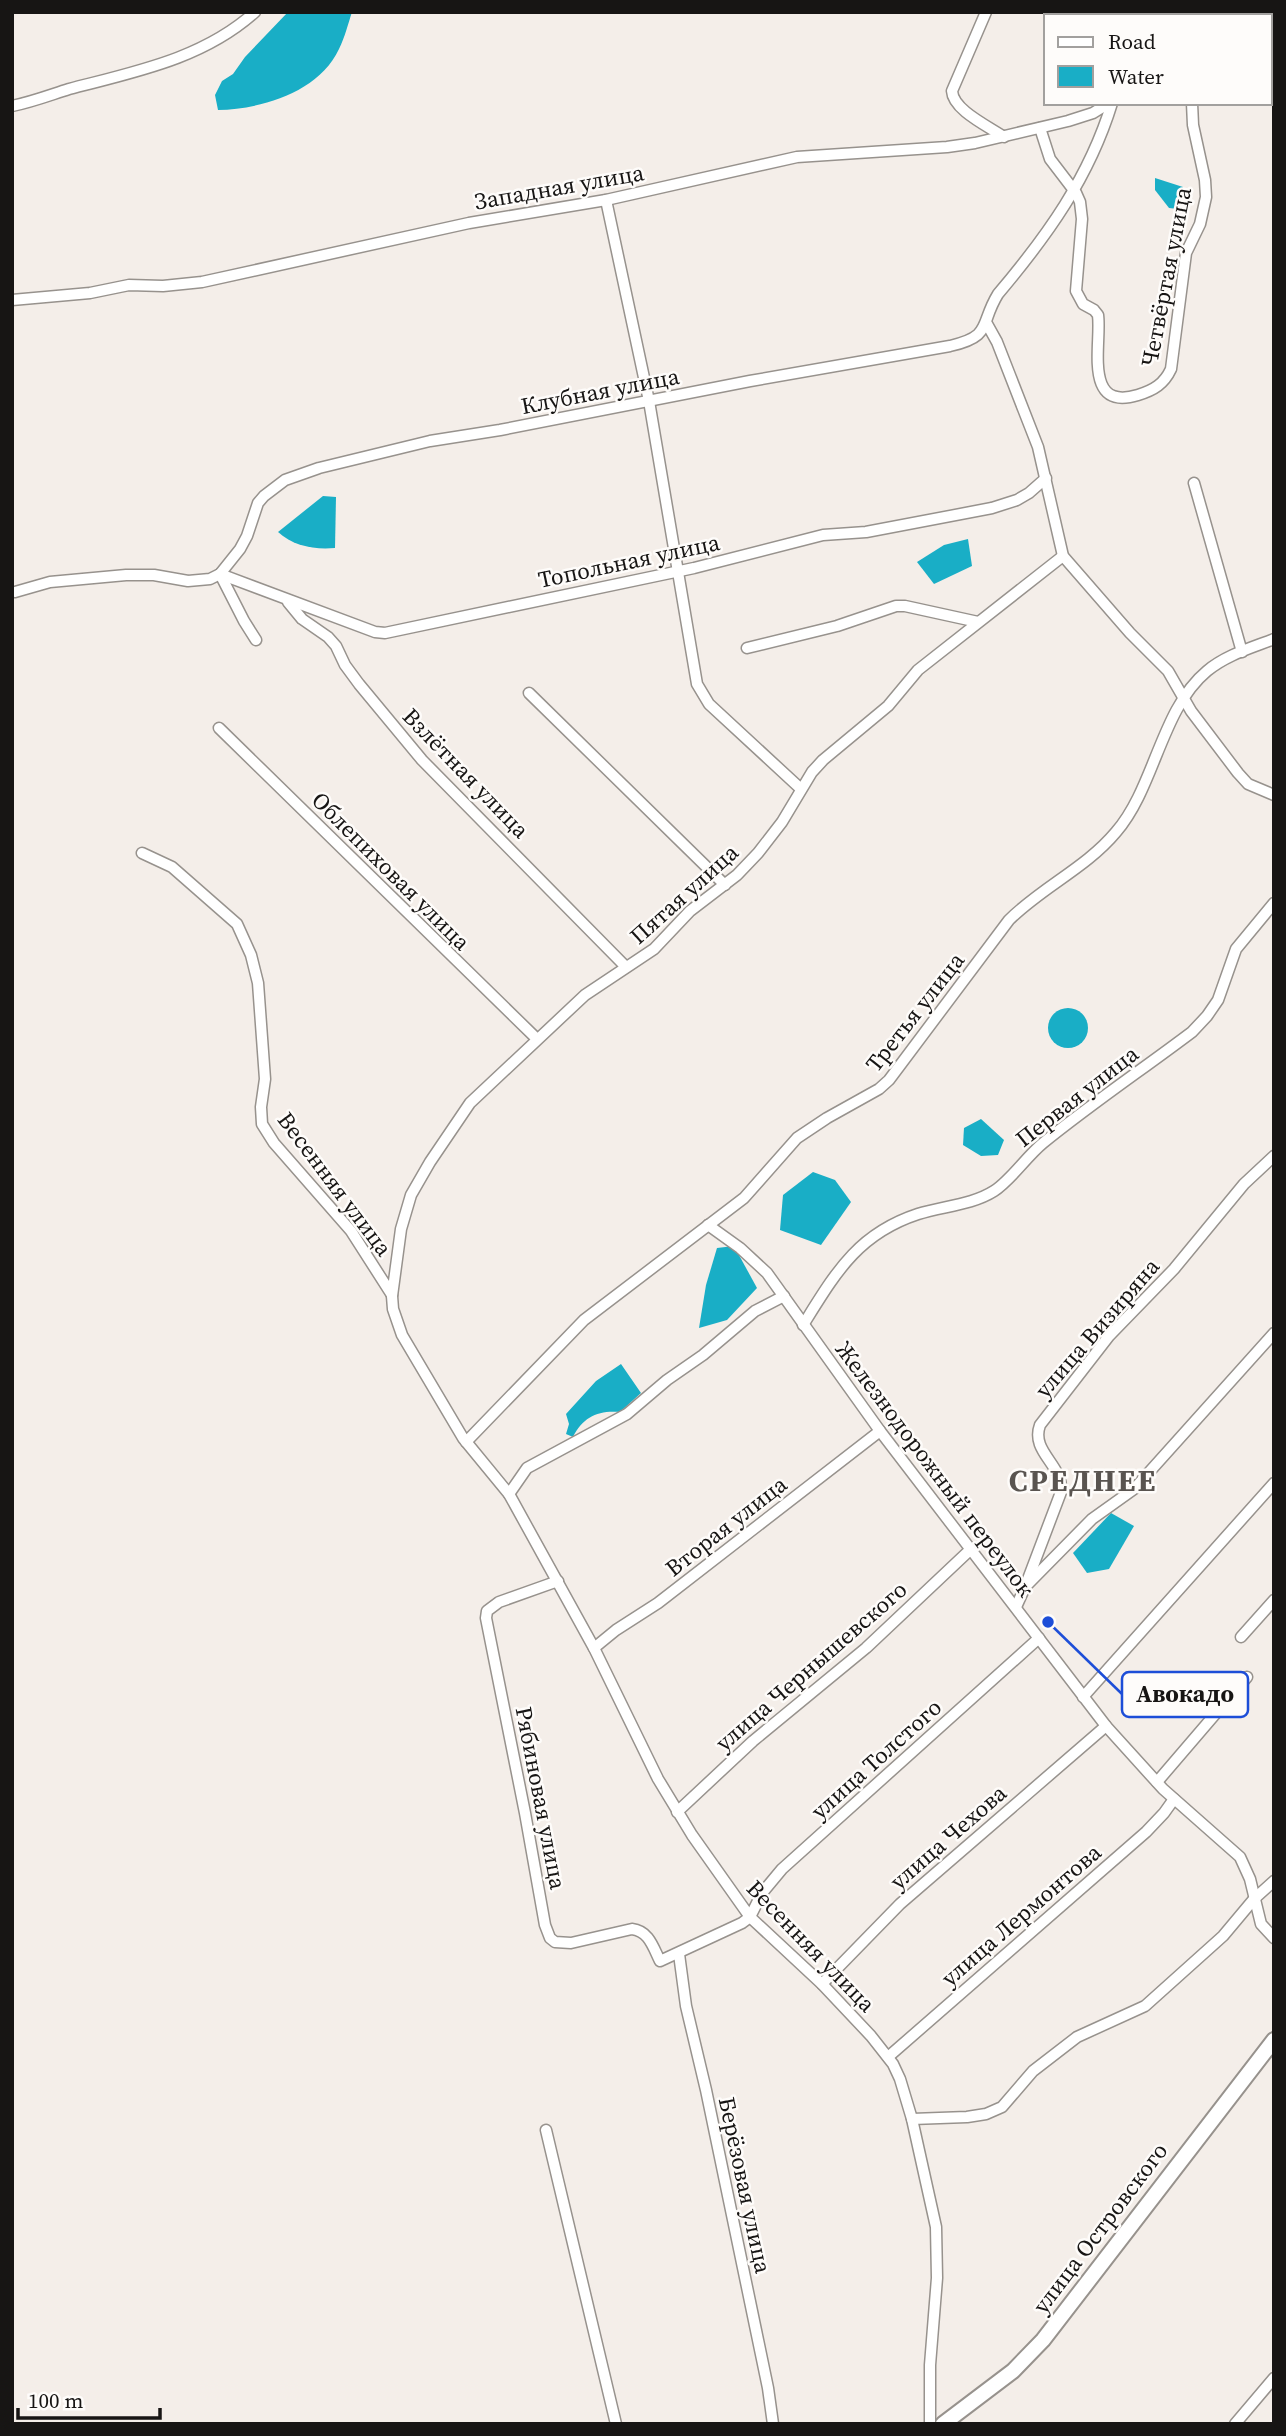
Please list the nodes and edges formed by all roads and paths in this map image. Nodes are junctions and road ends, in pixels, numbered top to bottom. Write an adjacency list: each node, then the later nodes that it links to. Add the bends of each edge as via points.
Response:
1 (255, 12): 6 (street, via 210,44 173,60)
2 (986, 12): 8 (street, via 952,96 960,107)
3 (1107, 105): 7 (street, Западная улица)
4 (1109, 105): 9 (street, via 1101,135)
5 (1192, 105): 9 (street, Четвёртая улица, via 1205,180 1204,209 1186,253 1171,369 1157,388 1132,397 1111,394 1099,378 1098,315 1076,291 1082,219)
6 (12, 106)
7 (1040, 128): 8 (street, Западная улица); 9 (street, via 1050,159)
8 (1004, 136): 10 (street, Западная улица, via 951,147 797,158)
9 (1074, 190): 12 (street, via 1051,229 992,303)
10 (606, 200): 11 (street, Западная улица, via 479,221 202,282 129,285); 13 (street)
11 (12, 300)
12 (987, 324): 13 (street, Клубная улица, via 961,344); 14 (street, via 1038,447)
13 (649, 401): 17 (street); 18 (street, Клубная улица, via 430,441 285,480 258,503 247,536)
14 (1046, 478): 16 (street); 17 (street, Топольная улица, via 1030,493 1004,505 874,531 823,535)
15 (1195, 483): 25 (street)
16 (1063, 556): 21 (street, Пятая улица); 27 (street, via 1168,671)
17 (678, 571): 20 (street, Топольная улица, via 385,633); 29 (street, via 693,670 702,695)
18 (220, 574): 19 (street, via 199,581 141,574 69,579); 20 (street, Топольная улица); 23 (street)
19 (15, 592)
20 (287, 600): 34 (street, Взлётная улица, via 303,619 328,636 359,684 422,760)
21 (978, 622): 24 (street, via 896,606); 29 (street, Пятая улица, via 918,670 888,706 823,760)
22 (1274, 639): 25 (street, Третья улица)
23 (256, 640)
24 (747, 648)
25 (1242, 652): 27 (street, Третья улица, via 1208,670)
26 (529, 693): 32 (street)
27 (1183, 699): 30 (street, via 1243,779); 37 (street, Третья улица, via 1118,830 1010,920 889,1080 797,1138 756,1186)
28 (219, 728): 35 (street, Облепиховая улица)
29 (801, 789): 32 (street, Пятая улица, via 769,839)
30 (1274, 796)
31 (142, 853): 38 (street, Весенняя улица, via 172,867 237,924 258,984 265,1079 262,1124 356,1239)
32 (725, 885): 34 (street, Пятая улица, via 690,911 654,949)
33 (1274, 903): 40 (street, Первая улица, via 1236,948 1218,1000 1192,1032 1042,1143 996,1190 900,1221 859,1247 845,1260)
34 (626, 967): 35 (street, Пятая улица, via 585,995)
35 (537, 1039): 38 (street, Пятая улица, via 470,1103 419,1180 401,1229)
36 (1274, 1156): 48 (street, улица Визиряна, via 1109,1336 1040,1425 1038,1442 1062,1484)
37 (708, 1226): 39 (street, Железнодорожный переулок, via 755,1260); 43 (street, Третья улица, via 584,1320)
38 (393, 1296): 43 (street, Весенняя улица, via 402,1335)
39 (783, 1296): 40 (street, Железнодорожный переулок); 45 (street, via 755,1311 627,1415 527,1468)
40 (803, 1325): 42 (street, Железнодорожный переулок)
41 (1274, 1333): 48 (street, via 1134,1489 1092,1519)
42 (880, 1431): 46 (street, Железнодорожный переулок); 53 (street, Вторая улица)
43 (466, 1443): 45 (street, Весенняя улица)
44 (1274, 1483): 55 (street)
45 (509, 1494): 47 (street, Весенняя улица)
46 (971, 1549): 50 (street, Железнодорожный переулок); 59 (street, улица Чернышевского, via 866,1648 753,1741)
47 (558, 1581): 53 (street, Весенняя улица); 64 (street, Рябиновая улица, via 492,1605 486,1618 545,1925 550,1938 562,1943 639,1930 649,1938 660,1961)
48 (1025, 1587): 50 (street, улица Визиряна)
49 (1274, 1600): 51 (street)
50 (1016, 1607): 52 (street, Железнодорожный переулок)
51 (1241, 1637)
52 (1039, 1639): 55 (street, Железнодорожный переулок); 62 (street, улица Толстого, via 782,1869)
53 (594, 1648): 59 (street, Весенняя улица)
54 (1247, 1677): 57 (street)
55 (1083, 1697): 56 (street, Железнодорожный переулок)
56 (1106, 1726): 57 (street, Железнодорожный переулок); 65 (street, улица Чехова, via 900,1904)
57 (1157, 1782): 58 (street, Железнодорожный переулок)
58 (1174, 1799): 61 (street, Железнодорожный переулок, via 1240,1857); 67 (street, улица Лермонтова, via 1156,1823)
59 (677, 1812): 62 (street, Весенняя улица)
60 (1274, 1881): 61 (street)
61 (1254, 1899): 63 (street, Железнодорожный переулок, via 1261,1924); 68 (street, via 1223,1937 1145,2006 1077,2037 1033,2071 1002,2107 967,2117)
62 (750, 1917): 64 (street); 65 (street, Весенняя улица)
63 (1274, 1938)
64 (679, 1954): 72 (street, Берёзовая улица)
65 (822, 1984): 67 (street, Весенняя улица)
66 (1274, 2040): 74 (street, улица Островского, via 1048,2334 1013,2371)
67 (888, 2056): 68 (street, Весенняя улица)
68 (912, 2119): 73 (street, Весенняя улица, via 936,2227)
69 (546, 2130): 71 (street)
70 (1274, 2378): 75 (street)
71 (615, 2424)
72 (774, 2424)
73 (930, 2424)
74 (943, 2424)
75 (1235, 2424)

